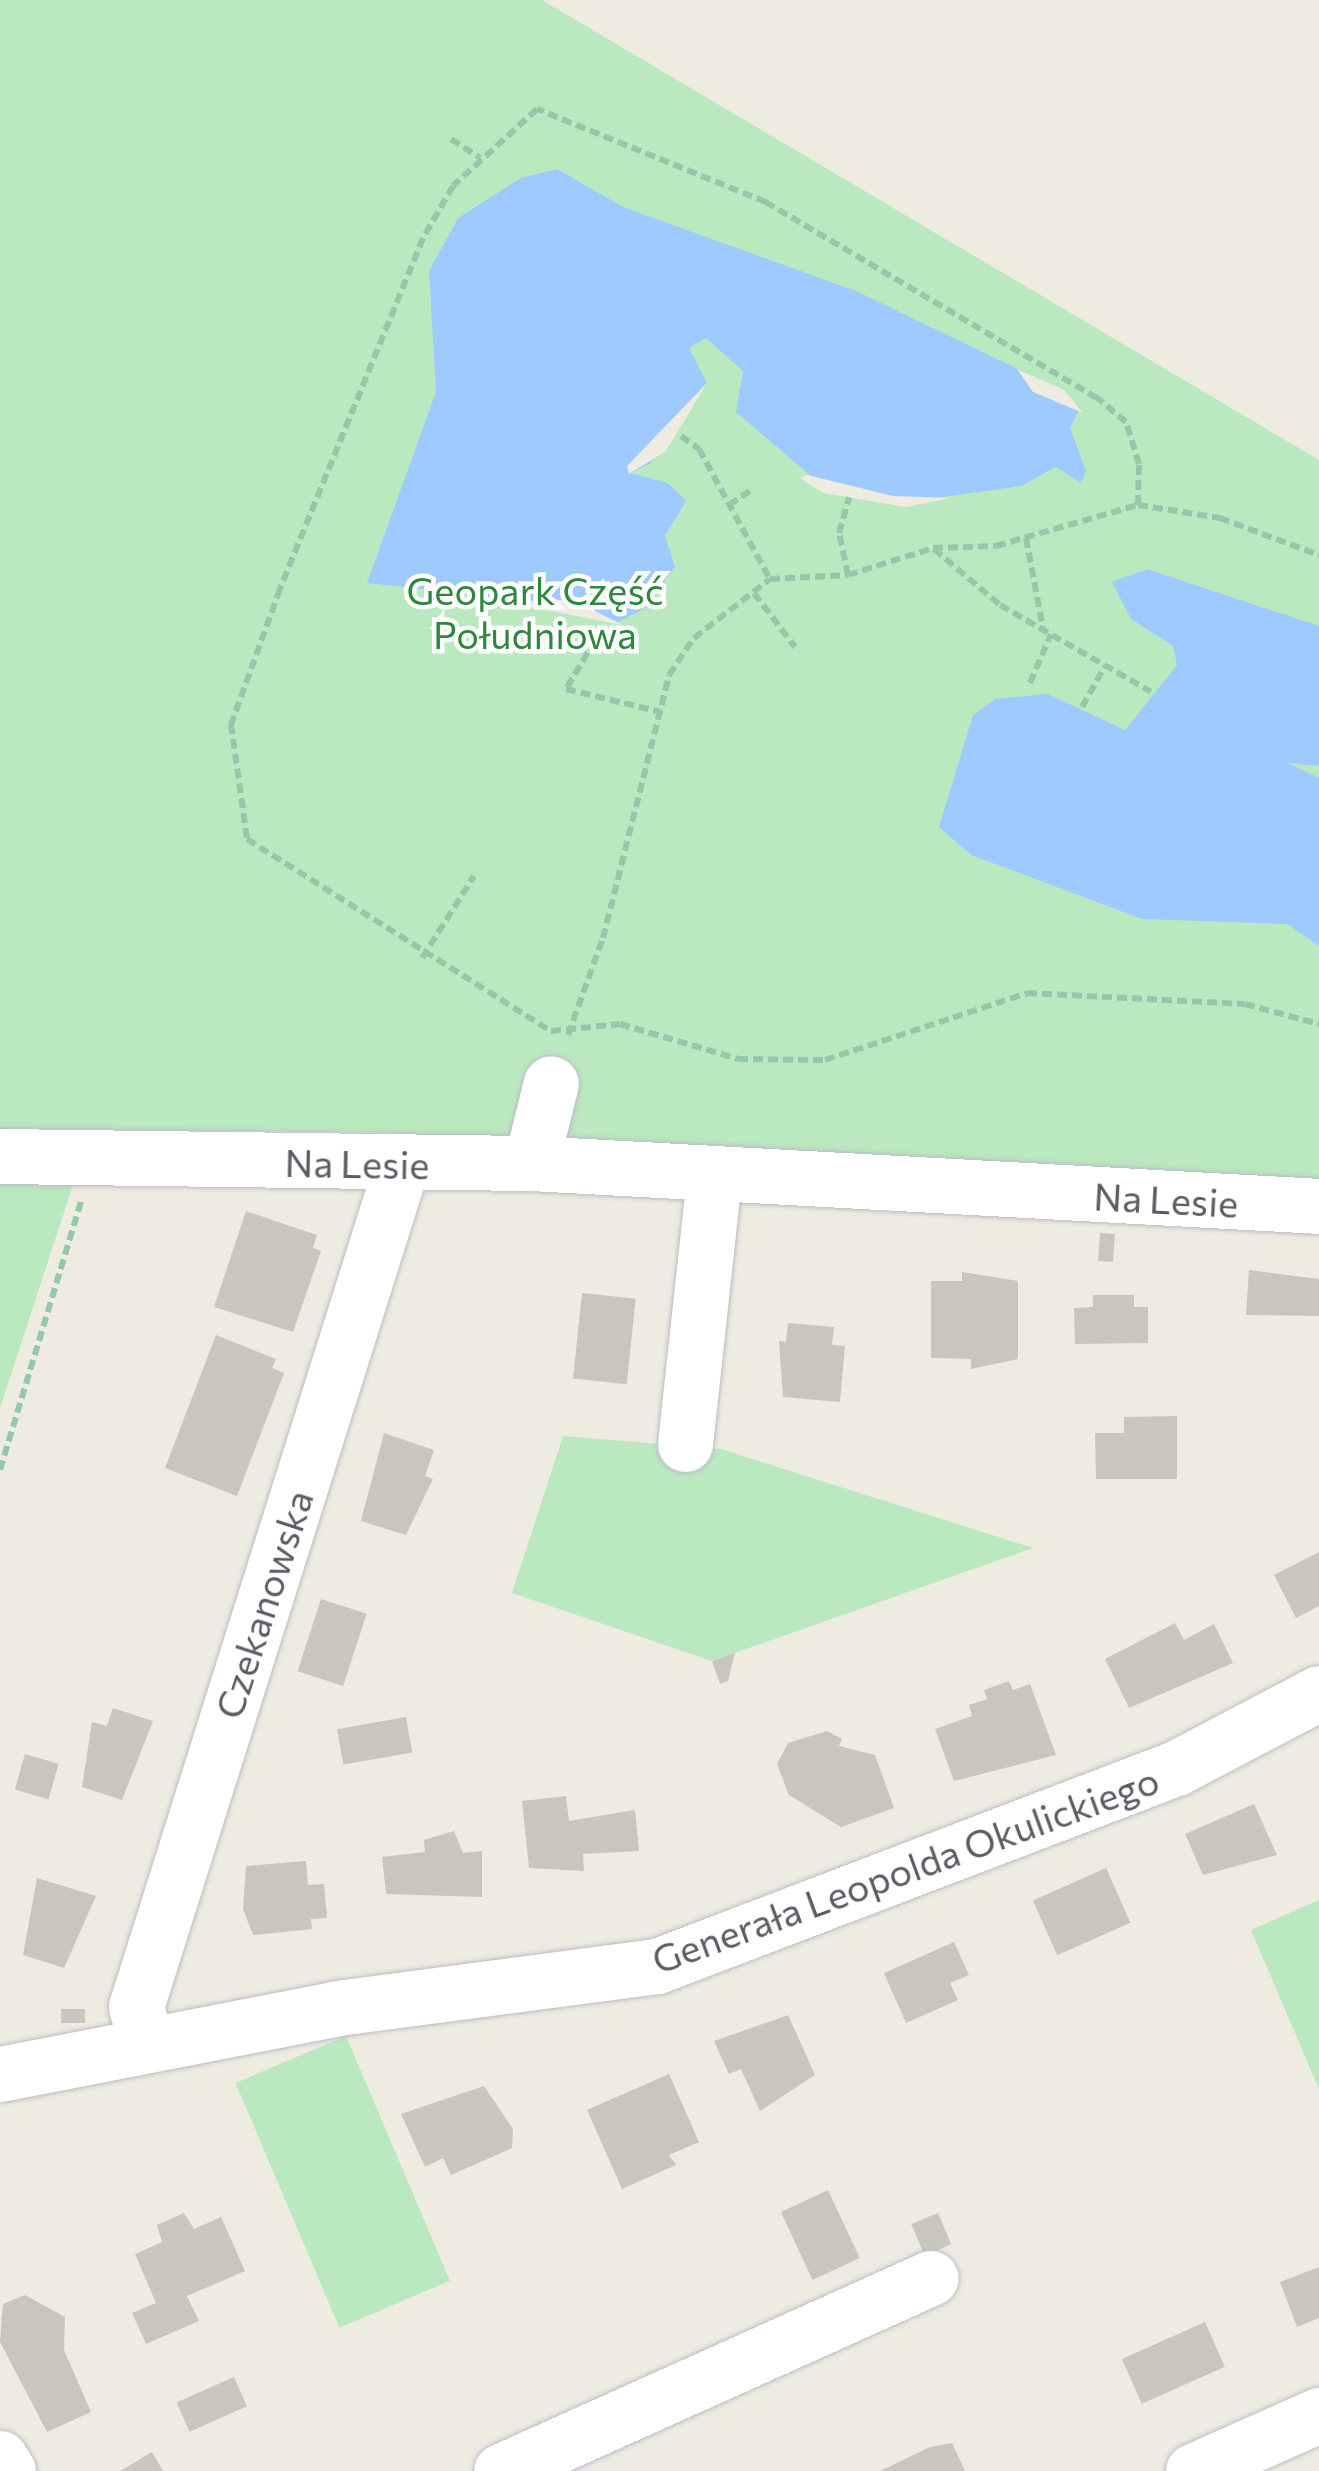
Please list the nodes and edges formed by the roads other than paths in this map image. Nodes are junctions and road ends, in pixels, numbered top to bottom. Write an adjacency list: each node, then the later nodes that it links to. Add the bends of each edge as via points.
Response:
1 (559, 1059): 3 (street)
2 (0, 1156): 4 (street, Na Lesie)
3 (531, 1163): 4 (street, Na Lesie); 5 (street, Na Lesie)
4 (402, 1164): 9 (street, Czekanowska, via 136,2007)
5 (714, 1176): 6 (street, Na Lesie); 7 (street)
6 (1319, 1206)
7 (685, 1444)
8 (1319, 1692): 9 (street, Generała Leopolda Okulickiego, via 1176,1768 657,1966)
9 (147, 2045): 10 (street, Generała Leopolda Okulickiego)
10 (0, 2074)
11 (932, 2278): 15 (street)
12 (1319, 2416): 16 (street)
13 (0, 2458): 14 (street)
14 (8, 2471)
15 (501, 2471)
16 (1193, 2471)

